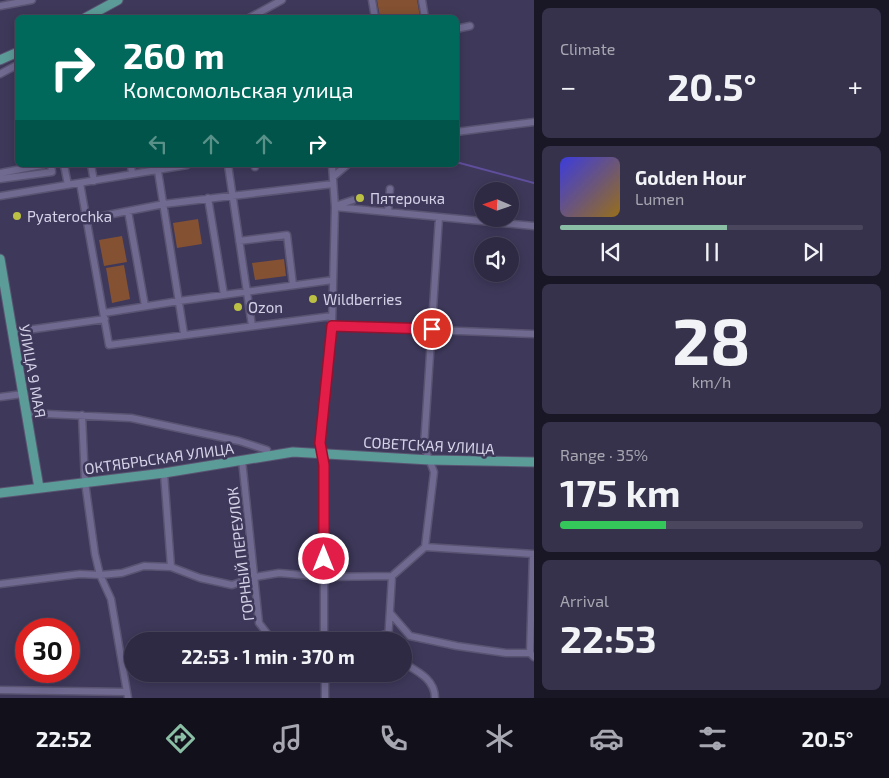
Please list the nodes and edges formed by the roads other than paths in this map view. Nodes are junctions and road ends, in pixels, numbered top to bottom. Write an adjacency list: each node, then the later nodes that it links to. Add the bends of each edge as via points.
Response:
1 (32, 0): 6 (street)
2 (118, 0): 7 (main road)
3 (282, 0): 8 (street)
4 (372, 0): 9 (street)
5 (422, 0): 10 (street)
6 (2, 4)
7 (90, 15)
8 (254, 15)
9 (374, 15)
10 (424, 15)
11 (470, 26): 12 (street)
12 (459, 28)
13 (15, 53): 14 (main road)
14 (0, 60)
15 (15, 66): 16 (street)
16 (0, 74)
17 (534, 122): 18 (street)
18 (459, 132)
19 (32, 167): 28 (street)
20 (52, 167): 30 (street, via 52,172)
21 (64, 167): 34 (street)
22 (91, 167): 31 (street)
23 (131, 167): 29 (street)
24 (158, 167): 29 (street); 40 (street)
25 (228, 167): 36 (street)
26 (332, 167): 32 (street)
27 (345, 167): 32 (street)
28 (0, 173)
29 (132, 174): 31 (street)
30 (0, 179)
31 (94, 180): 33 (street)
32 (333, 180): 36 (street); 41 (street)
33 (80, 183): 34 (street); 45 (street)
34 (68, 185): 37 (street)
35 (390, 189): 43 (street)
36 (232, 195): 38 (street); 47 (street)
37 (0, 196)
38 (208, 198): 40 (street); 52 (street)
39 (353, 200): 41 (street)
40 (164, 204): 42 (street); 53 (street)
41 (335, 207): 43 (street); 49 (street)
42 (128, 211): 45 (street); 54 (street)
43 (388, 212): 44 (street)
44 (439, 217): 46 (street); 59 (street)
45 (87, 219): 55 (street)
46 (534, 226)
47 (240, 241): 50 (street, via 287,235); 51 (street)
48 (0, 260): 60 (main road, УЛИЦА 9 МАЯ)
49 (333, 280): 50 (street); 56 (street)
50 (293, 285): 51 (street)
51 (247, 291): 52 (street); 57 (street)
52 (224, 294): 53 (street)
53 (179, 301): 54 (street); 61 (street)
54 (145, 306): 55 (street)
55 (104, 316): 60 (street); 61 (street, via 109,346)
56 (332, 316): 57 (street); 58 (street)
57 (252, 326): 61 (street)
58 (332, 326): 59 (street); 68 (street, via 320,443)
59 (432, 329): 62 (street); 70 (street, via 424,446)
60 (13, 332): 63 (main road, УЛИЦА 9 МАЯ)
61 (184, 334)
62 (534, 334)
63 (23, 394): 64 (street); 65 (main road, УЛИЦА 9 МАЯ)
64 (0, 397)
65 (26, 414): 66 (street); 74 (main road, УЛИЦА 9 МАЯ)
66 (82, 415): 67 (street, via 131,418); 73 (street)
67 (267, 450)
68 (322, 453): 69 (main road, ОКТЯБРЬСКАЯ УЛИЦА, via 294,452); 70 (main road, СОВЕТСКАЯ УЛИЦА); 82 (street)
69 (242, 460): 72 (main road, ОКТЯБРЬСКАЯ УЛИЦА); 81 (street, ГОРНЫЙ ПЕРЕУЛОК)
70 (430, 460): 71 (main road, СОВЕТСКАЯ УЛИЦА); 76 (street, via 434,472)
71 (534, 462)
72 (164, 473): 73 (main road, ОКТЯБРЬСКАЯ УЛИЦА); 78 (street)
73 (84, 482): 74 (main road, ОКТЯБРЬСКАЯ УЛИЦА); 79 (street)
74 (39, 488): 75 (main road, ОКТЯБРЬСКАЯ УЛИЦА)
75 (0, 493)
76 (425, 546): 77 (street); 80 (street)
77 (534, 554): 88 (street)
78 (171, 567): 79 (street, via 144,566); 81 (street, via 200,578 232,584)
79 (100, 575): 83 (street, via 80,574); 92 (street, via 111,599)
80 (392, 576): 82 (street); 84 (street)
81 (255, 577): 82 (street, via 278,573); 85 (street, ГОРНЫЙ ПЕРЕУЛОК, via 259,623)
82 (324, 577): 86 (street)
83 (0, 584)
84 (391, 614): 87 (street); 88 (street, via 410,636 457,646)
85 (266, 632)
86 (324, 632)
87 (389, 632)
88 (532, 655)
89 (412, 668): 94 (street, via 425,676 435,691)
90 (325, 682): 93 (street)
91 (0, 690): 92 (street)
92 (128, 695)
93 (325, 698)
94 (435, 698)

